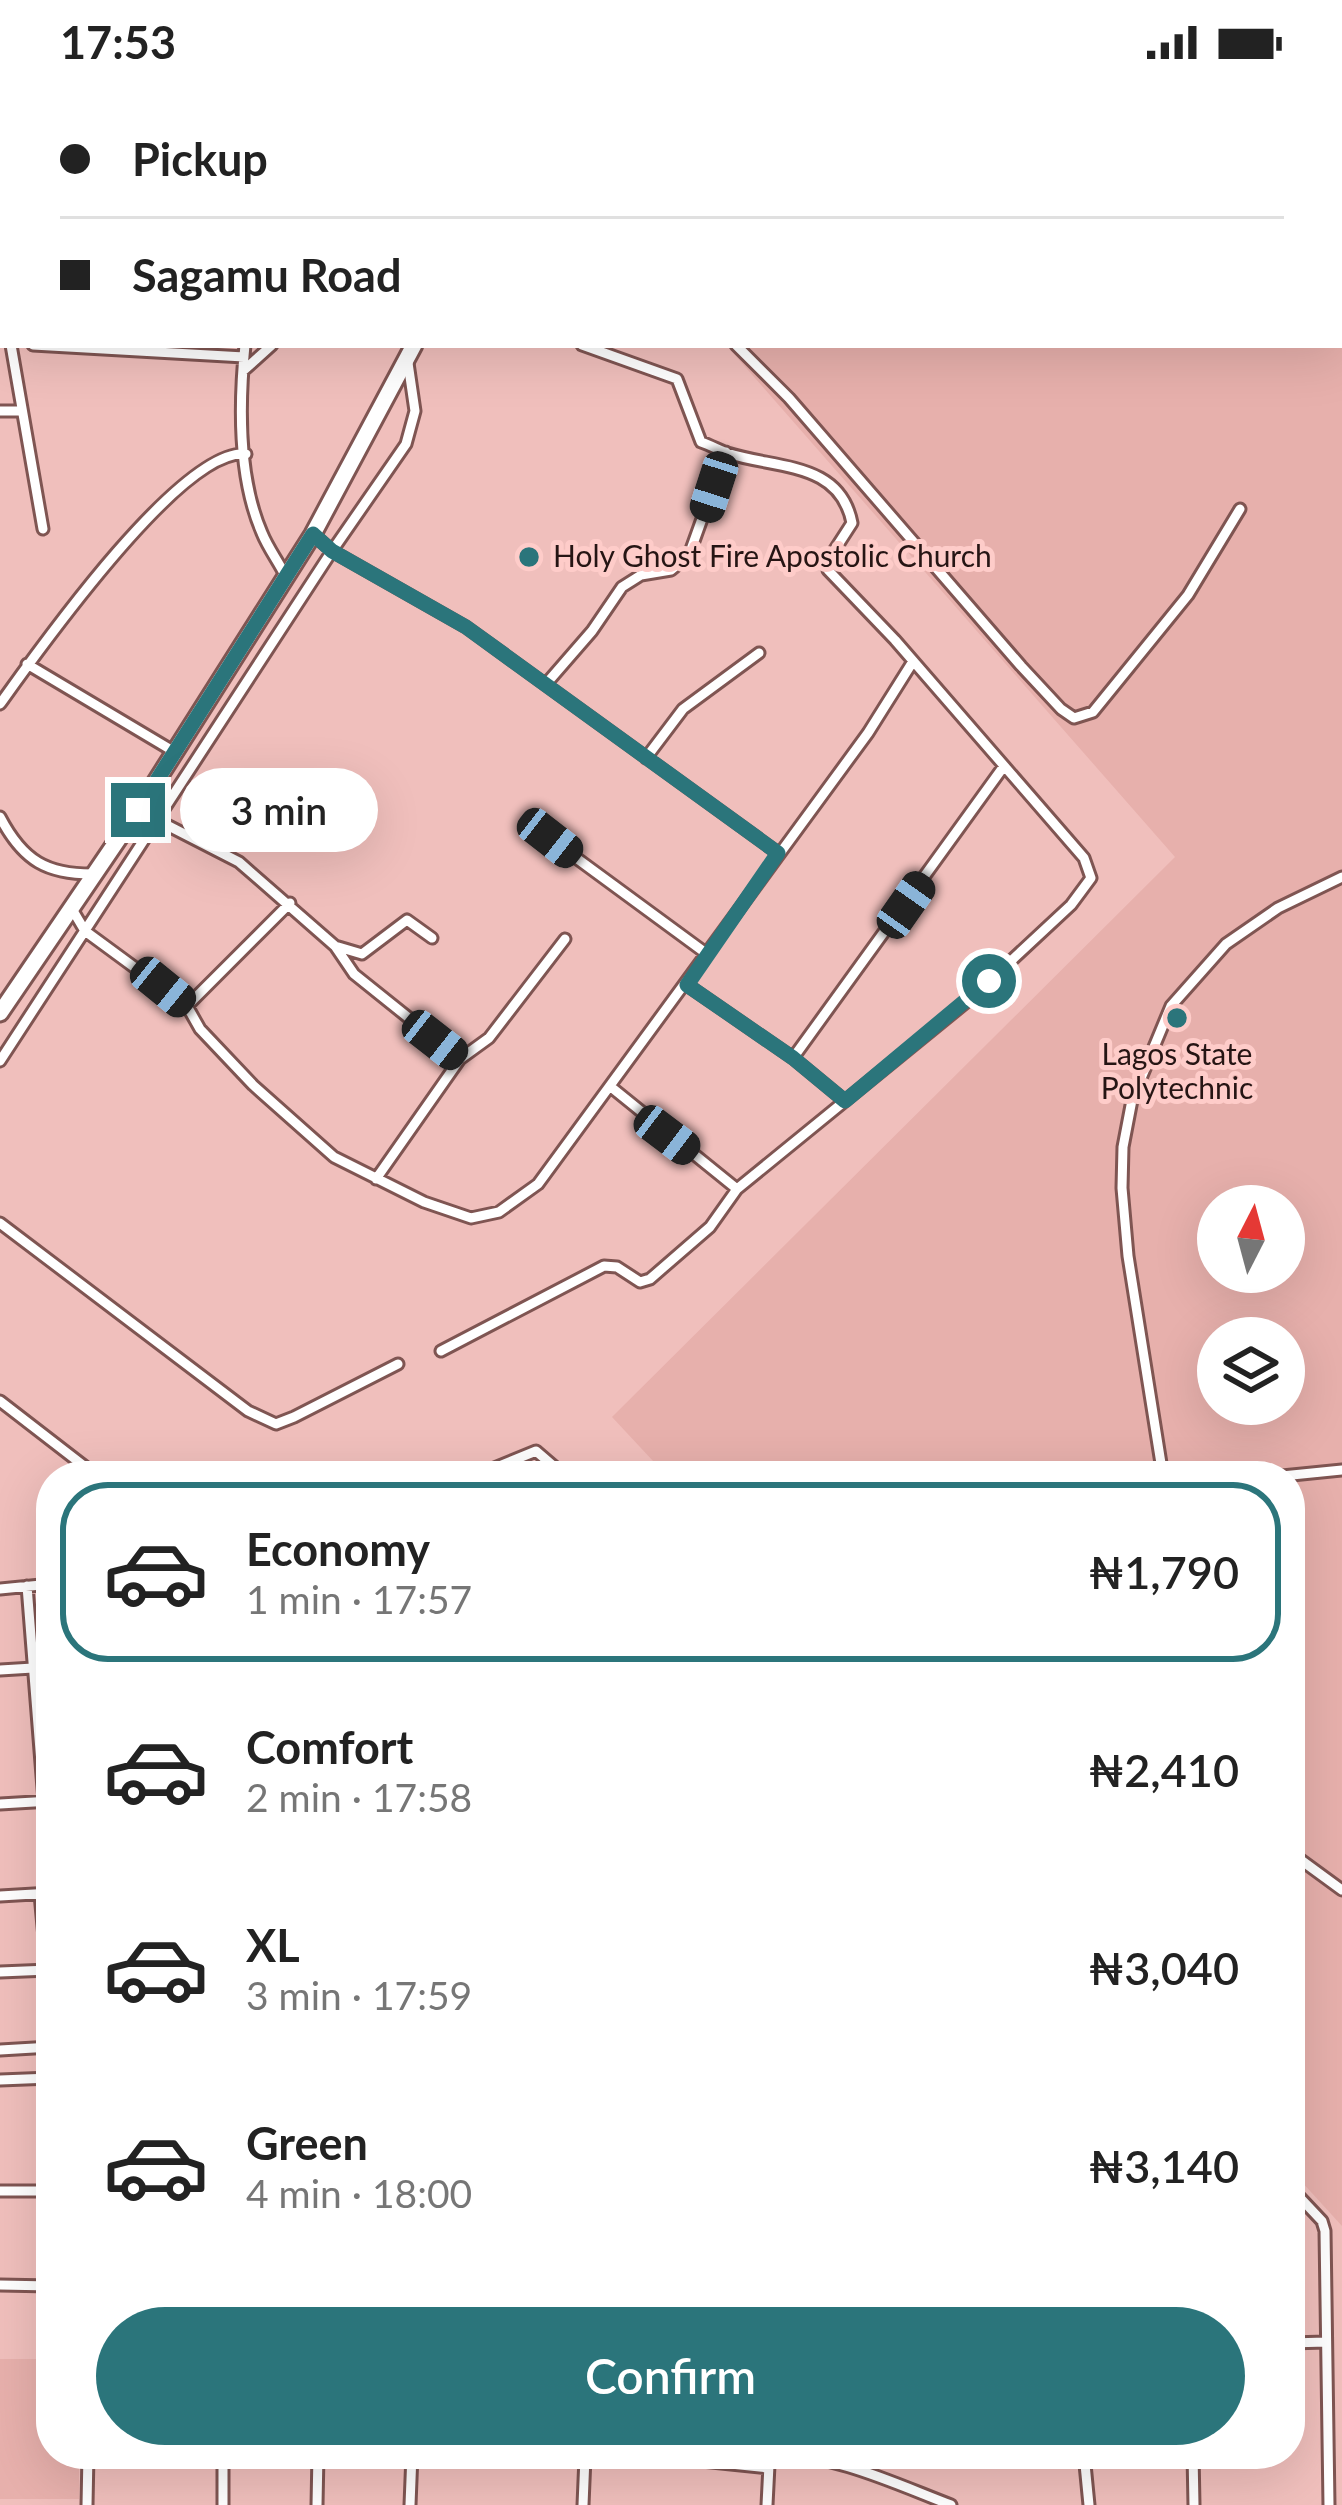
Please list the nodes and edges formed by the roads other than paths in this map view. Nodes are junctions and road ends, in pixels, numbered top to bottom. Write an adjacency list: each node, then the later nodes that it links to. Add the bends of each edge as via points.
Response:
1 (11, 348): 9 (street)
2 (139, 348): 6 (street)
3 (269, 348): 8 (street)
4 (590, 348): 11 (street, via 677,379 701,442)
5 (739, 348): 13 (street, via 1074,718 1093,712 1188,595)
6 (244, 351): 8 (street)
7 (410, 351): 15 (highway); 16 (street, via 415,411 406,444)
8 (243, 371): 12 (street)
9 (21, 411): 10 (street); 14 (street)
10 (0, 412)
11 (726, 452): 19 (street, via 807,471 836,488 852,524 828,570); 21 (street, via 689,555 622,587)
12 (246, 454): 17 (street, via 258,523); 20 (street, via 222,457 185,482)
13 (1240, 508)
14 (44, 529)
15 (313, 534): 16 (street); 17 (highway)
16 (332, 551): 21 (street, via 466,627); 27 (street)
17 (285, 575): 23 (highway)
18 (759, 653): 24 (street, via 682,710)
19 (912, 663): 25 (street); 29 (street)
20 (27, 664): 22 (street); 23 (street)
21 (546, 684): 24 (street)
22 (0, 704)
23 (173, 751): 30 (highway)
24 (646, 758): 29 (street)
25 (1004, 766): 42 (street); 46 (street, via 1084,858 1091,878 970,999)
26 (0, 817): 30 (street, via 35,863)
27 (159, 821): 32 (street, via 226,854); 34 (street)
28 (550, 838): 38 (street)
29 (778, 853): 38 (street)
30 (96, 874): 33 (highway)
31 (1342, 877): 56 (street, via 1226,944 1171,1006 1132,1100 1122,1188)
32 (290, 903): 37 (street); 40 (street)
33 (72, 910): 34 (street); 41 (highway)
34 (85, 931): 40 (street); 44 (street)
35 (432, 938): 37 (street, via 406,920 362,954)
36 (565, 939): 43 (street, via 489,1037)
37 (335, 946): 43 (street, via 354,974)
38 (707, 954): 39 (street)
39 (687, 985): 42 (street); 45 (street)
40 (187, 1006): 47 (street, via 273,1104 334,1157)
41 (0, 1013)
42 (793, 1058): 46 (street)
43 (460, 1059): 47 (street)
44 (0, 1061)
45 (611, 1087): 47 (street, via 538,1184 499,1212 460,1217); 48 (street)
46 (845, 1101): 48 (street)
47 (376, 1179)
48 (737, 1189): 50 (street, via 710,1227 645,1282 604,1266)
49 (0, 1223): 51 (street, via 266,1422 294,1417)
50 (441, 1351)
51 (398, 1364)
52 (2, 1406): 53 (street)
53 (77, 1461)
54 (512, 1461): 55 (street, via 536,1451)
55 (548, 1461)
56 (1161, 1461)
57 (1342, 1470): 58 (street)
58 (1305, 1474)
59 (36, 1585): 60 (street)
60 (27, 1586): 61 (street); 62 (street)
61 (0, 1589)
62 (33, 1668): 63 (street); 64 (street)
63 (0, 1670)
64 (36, 1699)
65 (36, 1802): 66 (street)
66 (0, 1804)
67 (1305, 1863): 68 (street)
68 (1342, 1890)
69 (36, 1894): 70 (street)
70 (0, 1896)
71 (36, 1971): 72 (street)
72 (0, 1972)
73 (36, 2049): 74 (street)
74 (0, 2050)
75 (36, 2079): 76 (street)
76 (0, 2080)
77 (0, 2191): 78 (street)
78 (36, 2192)
79 (1305, 2204): 82 (street, via 1325,2231)
80 (0, 2285): 81 (street)
81 (36, 2286)
82 (1326, 2342): 83 (street); 102 (street)
83 (1305, 2343)
84 (88, 2469): 93 (street)
85 (223, 2469): 94 (street)
86 (318, 2469): 95 (street)
87 (411, 2469): 96 (street)
88 (585, 2469): 97 (street)
89 (768, 2469): 98 (street)
90 (866, 2469): 99 (street)
91 (1085, 2469): 100 (street)
92 (1193, 2469): 101 (street)
93 (87, 2505)
94 (223, 2505)
95 (317, 2505)
96 (410, 2505)
97 (584, 2505)
98 (767, 2505)
99 (952, 2505)
100 (1089, 2505)
101 (1194, 2505)
102 (1329, 2505)

